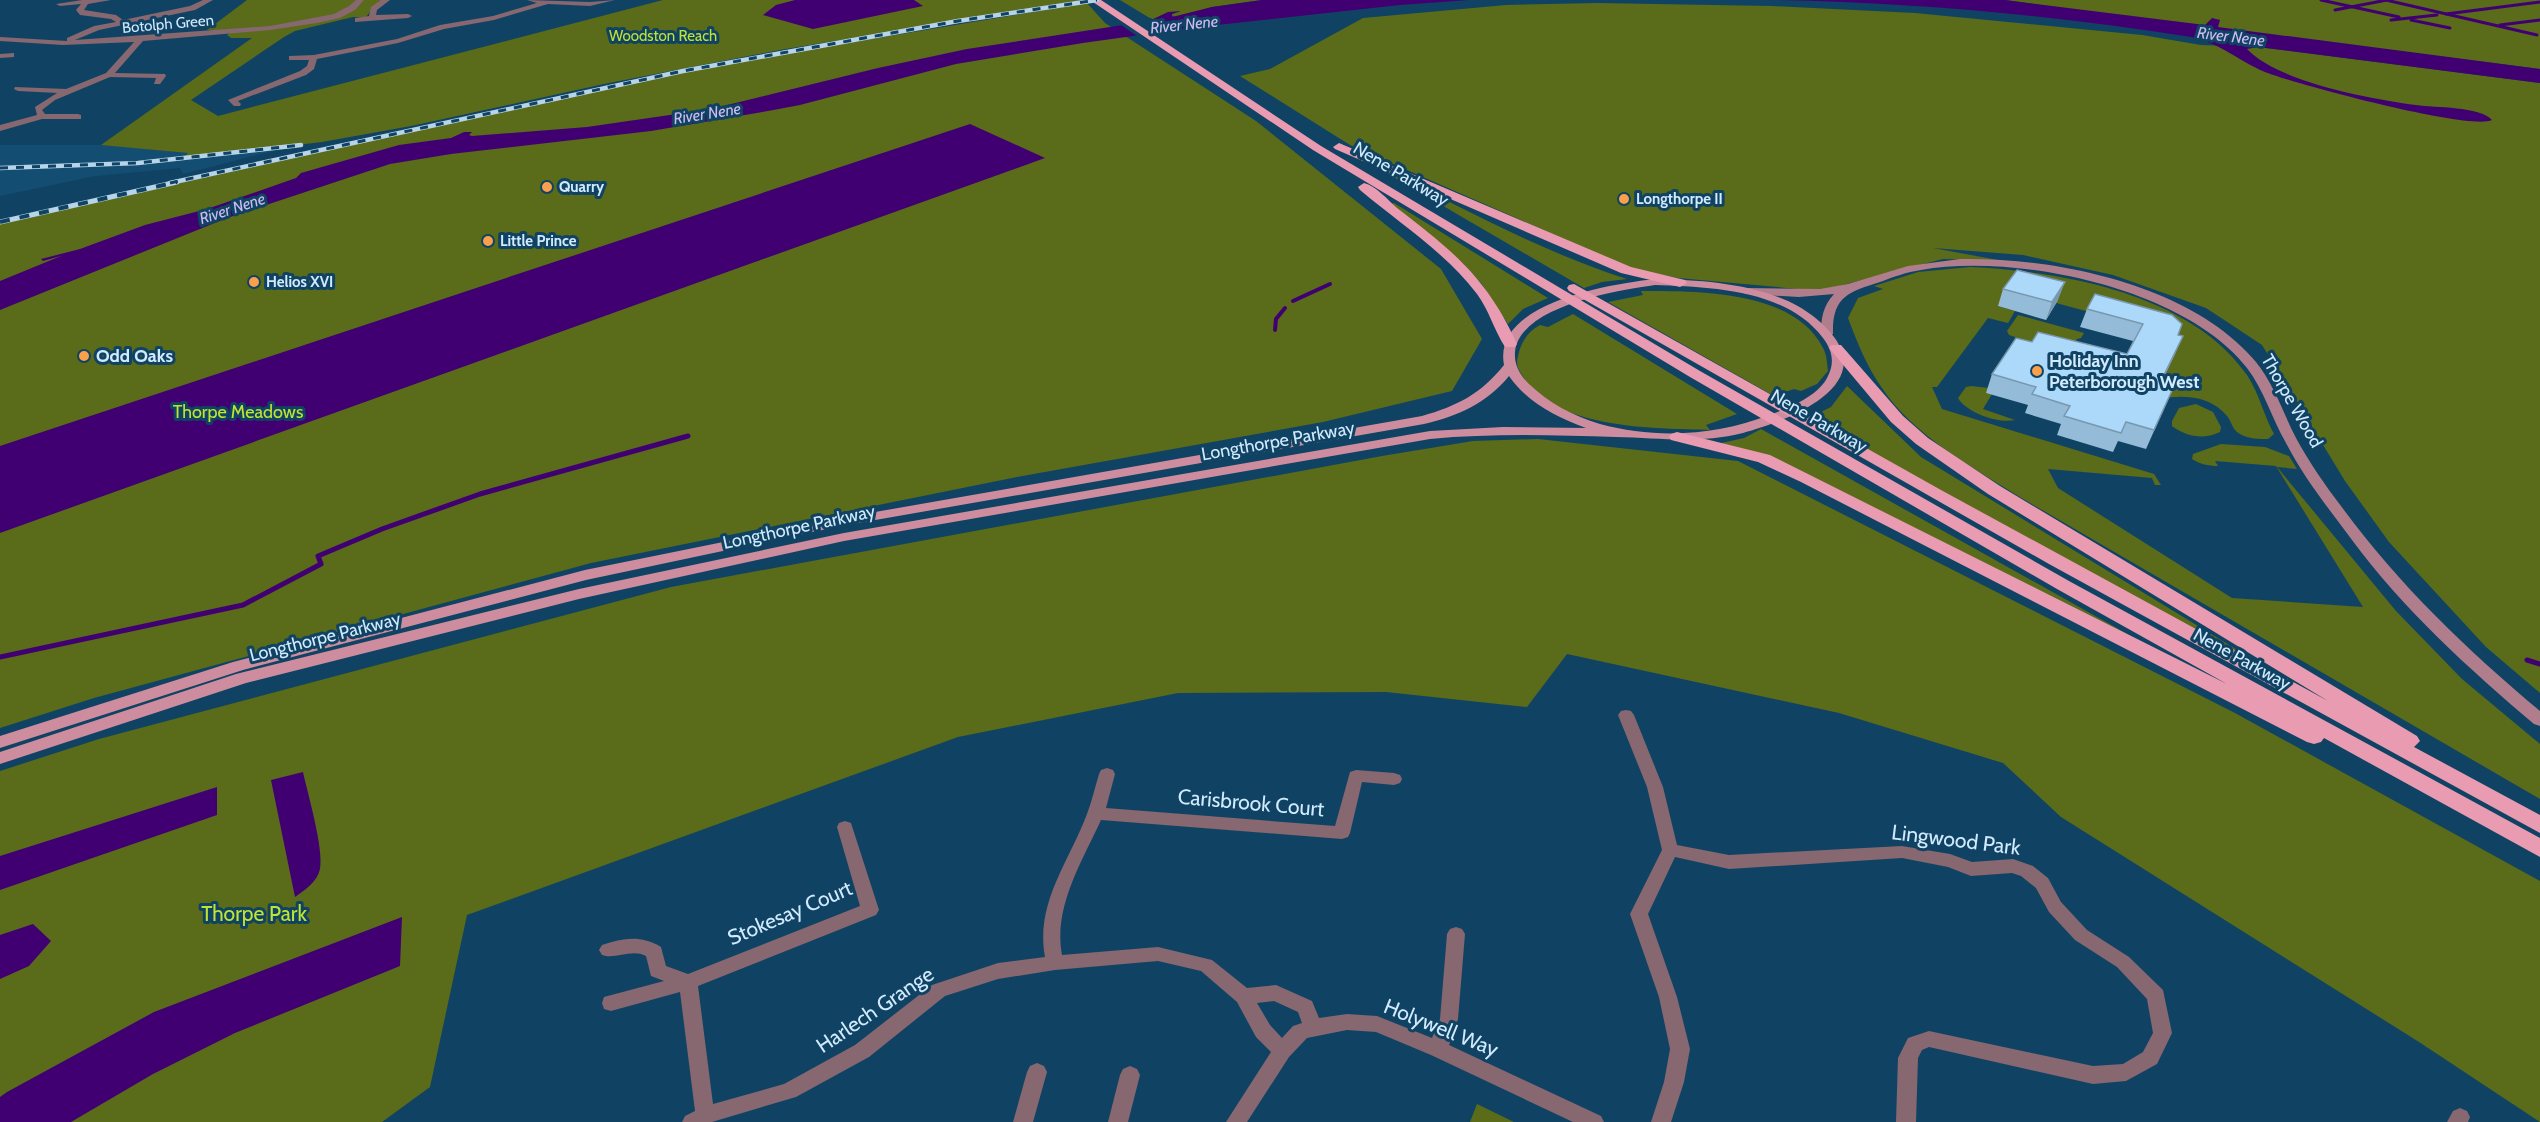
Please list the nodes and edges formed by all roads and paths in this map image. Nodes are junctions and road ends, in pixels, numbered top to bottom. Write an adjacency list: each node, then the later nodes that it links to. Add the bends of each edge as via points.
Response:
1 (107, 0): 9 (street)
2 (209, 0): 12 (street)
3 (360, 0): 13 (street, Botolph Green)
4 (387, 0): 14 (street, via 374,9)
5 (531, 0): 10 (street)
6 (611, 0): 10 (street, via 590,4)
7 (1095, 0): 37 (highway, Nene Parkway, via 1231,92)
8 (1112, 0): 37 (highway, Nene Parkway)
9 (86, 2): 11 (street); 17 (street, via 80,10 83,13)
10 (548, 2): 22 (street)
11 (60, 4)
12 (161, 14): 17 (street); 18 (street)
13 (337, 16): 19 (street, Botolph Green, via 347,19); 21 (street, Botolph Green, via 284,26)
14 (372, 16): 15 (street); 16 (street)
15 (408, 16)
16 (358, 20)
17 (121, 22): 23 (street)
18 (176, 23)
19 (298, 32)
20 (0, 39): 23 (street, Botolph Green)
21 (140, 40): 23 (street, Botolph Green); 29 (street)
22 (392, 42): 24 (street); 27 (street)
23 (63, 43)
24 (405, 50)
25 (11, 55): 26 (street)
26 (0, 56)
27 (314, 57): 28 (street); 33 (street, via 306,72 232,100)
28 (292, 58)
29 (109, 75): 30 (street); 32 (street)
30 (163, 77)
31 (18, 89): 32 (street)
32 (68, 91): 34 (street, via 38,109)
33 (237, 104)
34 (42, 116): 35 (street); 36 (street)
35 (78, 117)
36 (0, 128)
37 (1327, 143): 38 (highway, via 1626,270); 42 (highway, via 1479,287); 54 (highway, Nene Parkway, via 1723,374 2082,576); 57 (highway, Nene Parkway, via 1483,249 1787,427)
38 (1680, 283): 40 (main road); 42 (main road, via 1607,289 1528,321)
39 (1849, 288): 40 (street, Thorpe Wood, via 1804,293); 41 (street, Thorpe Wood, via 1838,295 1826,317); 47 (street, Thorpe Wood, via 1930,265 2009,264 2066,272 2122,287 2200,322 2250,363 2292,443 2389,578 2485,674)
40 (1743, 291): 41 (main road, via 1793,309)
41 (1832, 341): 45 (main road, via 1840,360 1839,372 1822,394 1747,428); 53 (highway, via 1897,419 1994,490)
42 (1510, 344): 43 (main road)
43 (1510, 366): 44 (main road, via 1517,380 1548,406 1570,417); 48 (main road, Longthorpe Parkway, via 1480,400 1424,420 841,522 585,575 239,666)
44 (1624, 433): 45 (main road); 49 (main road, Longthorpe Parkway, via 1521,430 1430,435 844,537 579,594 242,678)
45 (1677, 437): 57 (highway, via 1764,459 1807,478)
46 (1626, 715): 56 (street, via 1655,787)
47 (2540, 720)
48 (0, 742)
49 (0, 758)
50 (1107, 774): 52 (street)
51 (1394, 779): 52 (street, Carisbrook Court, via 1356,776 1342,833)
52 (1096, 813): 60 (street, via 1055,904 1050,937)
53 (2540, 819)
54 (2540, 825)
55 (845, 827): 61 (street, Stokesay Court, via 870,910)
56 (1670, 850): 74 (street, via 1639,914 1668,997 1680,1049); 75 (street, Lingwood Park, via 1729,862 1902,852 1971,869 2013,867 2027,871 2042,883 2055,907 2081,935 2123,962 2156,996 2163,1033 2150,1058 2126,1072 2093,1075 1985,1053 1951,1042 1929,1039 1915,1044 1908,1058)
57 (2540, 850)
58 (1456, 934): 65 (street, via 1449,1019)
59 (608, 950): 61 (street, via 646,945 655,952 657,971)
60 (1055, 963): 62 (street, Harlech Grange, via 1158,954 1206,965); 69 (street, Harlech Grange, via 998,971 939,990 862,1052 789,1091)
61 (688, 982): 63 (street, Stokesay Court); 69 (street)
62 (1244, 996): 64 (street, via 1276,993 1305,1007); 66 (street, Harlech Grange, via 1263,1031)
63 (611, 1003)
64 (1313, 1027): 65 (street, Holywell Way, via 1347,1022 1377,1024); 66 (street, Holywell Way, via 1300,1032)
65 (1438, 1049): 73 (street, Holywell Way)
66 (1282, 1051): 72 (street, Holywell Way)
67 (1037, 1072): 70 (street)
68 (1130, 1076): 71 (street)
69 (698, 1119)
70 (1023, 1122)
71 (1118, 1122)
72 (1236, 1122)
73 (1594, 1122)
74 (1661, 1122)
75 (1906, 1122)

